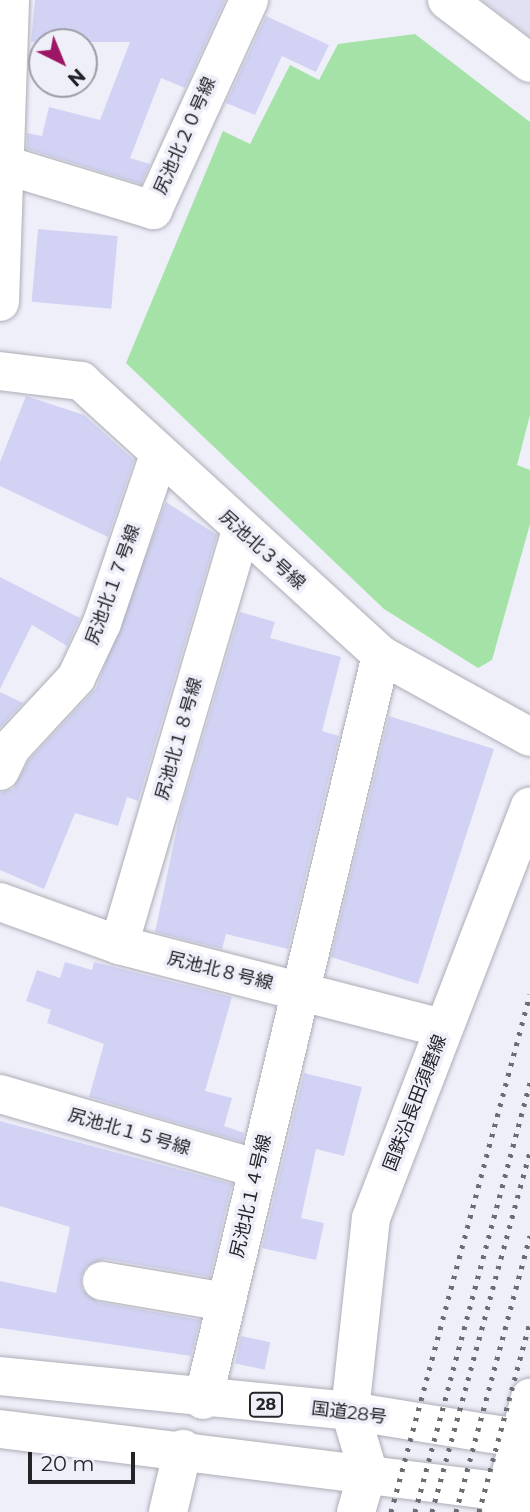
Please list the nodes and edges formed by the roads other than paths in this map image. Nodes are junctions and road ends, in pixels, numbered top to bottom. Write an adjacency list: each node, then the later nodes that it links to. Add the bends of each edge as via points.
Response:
1 (249, 0): 5 (main road, 尻池北２０号線, via 153,209)
2 (447, 0): 4 (main road)
3 (6, 18): 5 (main road)
4 (530, 63)
5 (5, 165): 6 (main road)
6 (0, 302)
7 (0, 371): 8 (main road, 尻池北３号線, via 81,381)
8 (159, 455): 9 (main road, 尻池北３号線); 12 (main road, 尻池北１７号線, via 102,624 75,678 11,748)
9 (240, 533): 10 (main road, 尻池北３号線); 15 (main road, 尻池北１８号線)
10 (381, 655): 11 (main road, 尻池北３号線); 16 (main road, 尻池北１４号線)
11 (530, 737)
12 (0, 771)
13 (530, 807): 17 (main road, 国鉄沿長田須磨線)
14 (0, 902): 15 (main road, 尻池北８号線)
15 (118, 945): 16 (main road, 尻池北８号線)
16 (300, 991): 17 (main road, 尻池北８号線); 19 (main road, 尻池北１４号線)
17 (443, 1028): 25 (main road, 国鉄沿長田須磨線, via 371,1218)
18 (0, 1094): 19 (main road, 尻池北１５号線)
19 (258, 1169): 21 (main road, 尻池北１４号線)
20 (102, 1281): 21 (main road)
21 (226, 1303): 24 (main road, 尻池北１４号線)
22 (0, 1376): 24 (main road, 国道28号 / 28)
23 (530, 1398): 27 (main road)
24 (203, 1400): 25 (main road, 国道28号 / 28)
25 (350, 1411): 27 (main road, 国道28号 / 28); 29 (main road)
26 (0, 1429): 28 (main road)
27 (525, 1440): 30 (main road)
28 (183, 1448): 29 (main road); 31 (main road)
29 (368, 1471): 30 (main road); 32 (main road)
30 (513, 1500)
31 (168, 1512)
32 (356, 1512)

